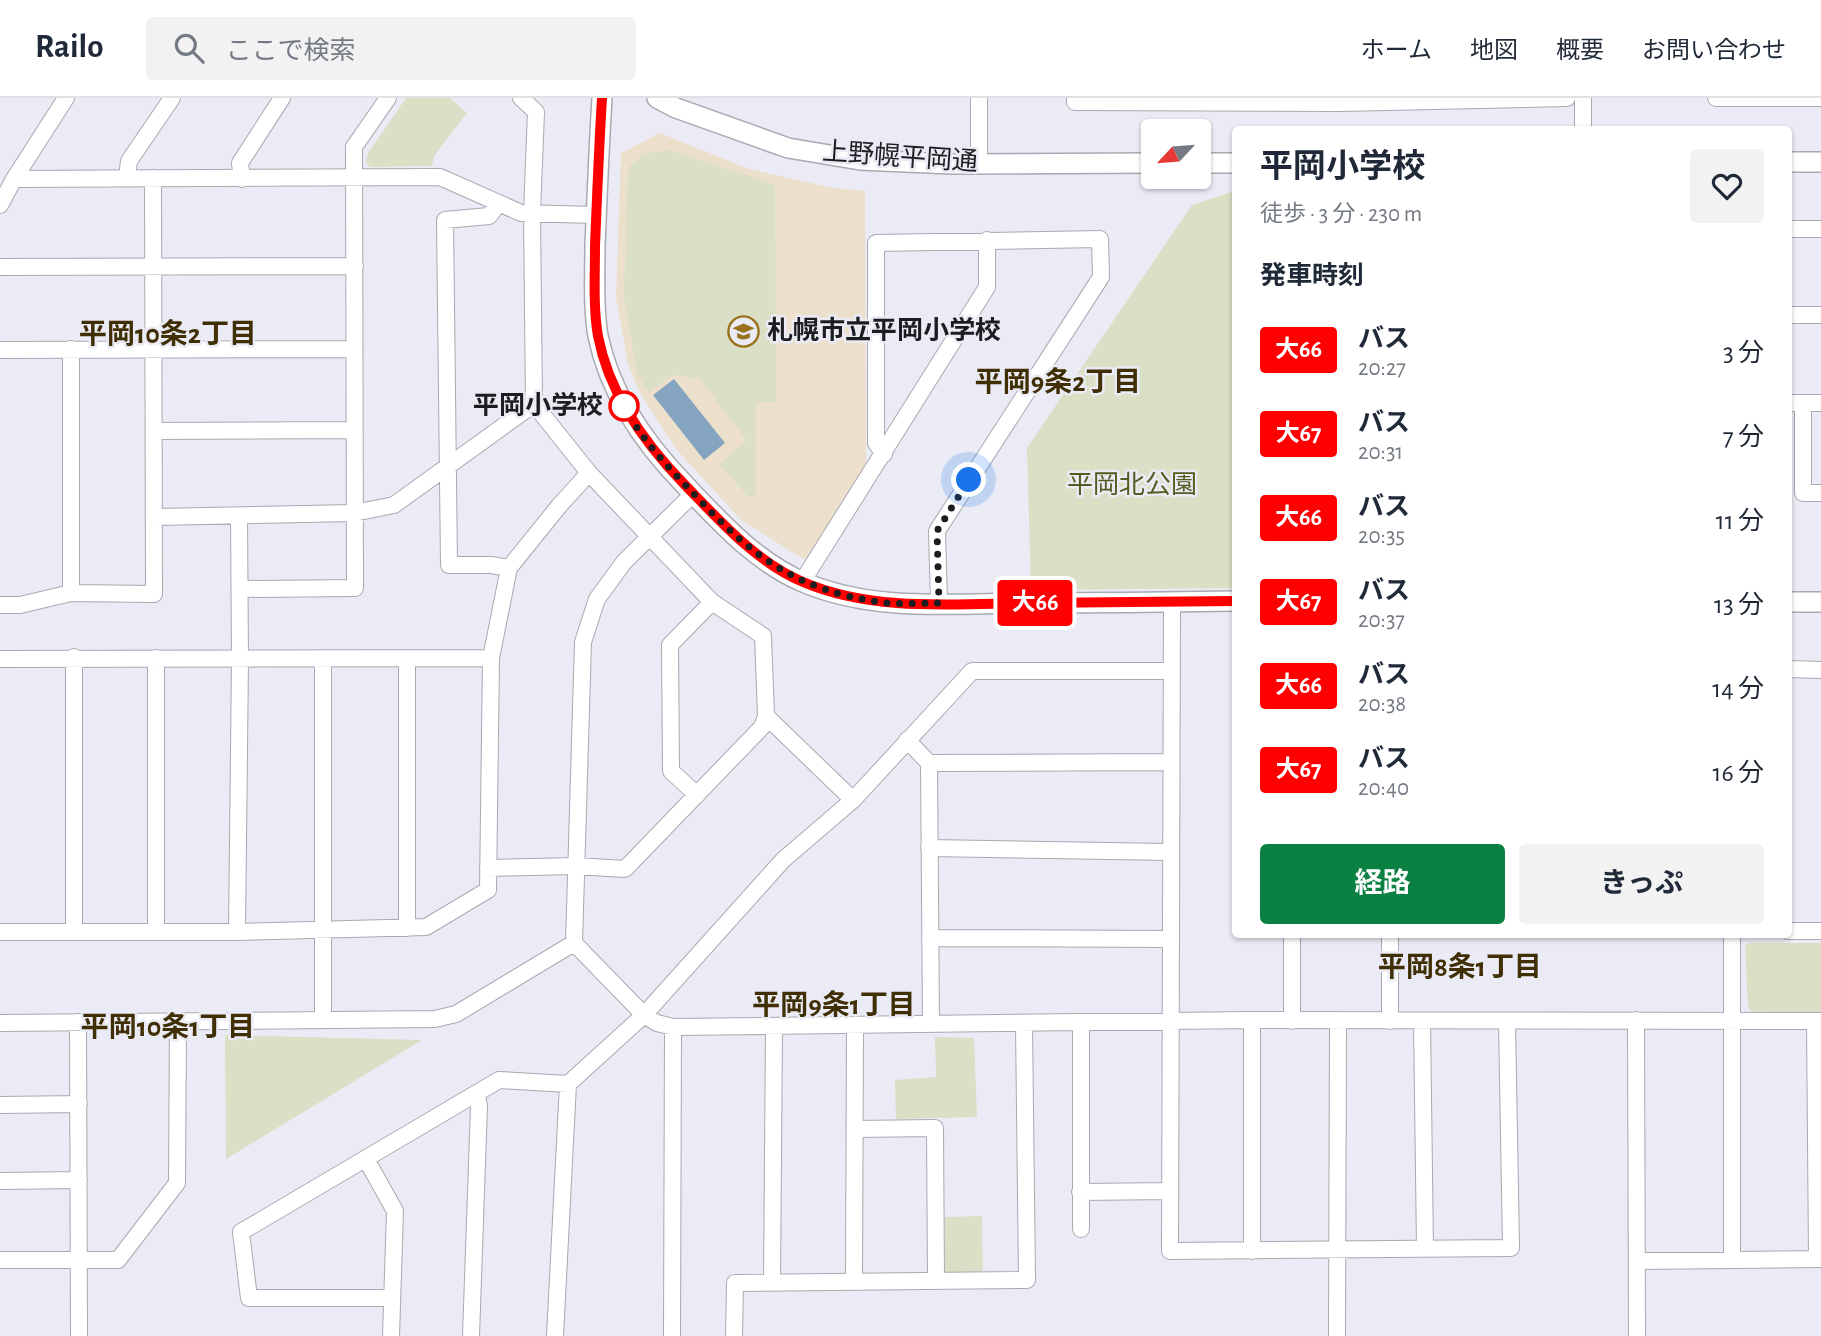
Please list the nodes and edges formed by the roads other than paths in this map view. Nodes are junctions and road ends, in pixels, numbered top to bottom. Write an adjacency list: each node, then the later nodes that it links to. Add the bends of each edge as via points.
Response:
1 (66, 98): 29 (street)
2 (172, 98): 26 (street, via 129,161)
3 (282, 98): 30 (street, via 240,163)
4 (388, 98): 28 (street, via 354,147)
5 (520, 98): 33 (street, via 536,112)
6 (602, 98): 34 (street)
7 (657, 98): 25 (street, 上野幌平岡通, via 788,148 860,160)
8 (979, 98): 25 (street)
9 (1075, 98): 16 (street, via 1075,102)
10 (1451, 98): 11 (street); 17 (street)
11 (1567, 98)
12 (1583, 98): 19 (street)
13 (1716, 98): 14 (street)
14 (1784, 98): 15 (street)
15 (1821, 98)
16 (1164, 100): 18 (street)
17 (1341, 100): 18 (street)
18 (1254, 101)
19 (1583, 126)
20 (1792, 162): 21 (street)
21 (1821, 162)
22 (1141, 163): 25 (street, 上野幌平岡通)
23 (1211, 163): 24 (street)
24 (1232, 163)
25 (979, 164)
26 (127, 177): 27 (street); 29 (street)
27 (153, 178): 30 (street); 40 (street)
28 (355, 178): 30 (street); 31 (street, via 440,177); 38 (street)
29 (14, 179): 32 (street)
30 (242, 179)
31 (499, 203): 33 (street); 53 (street, via 489,216 445,220)
32 (0, 205)
33 (532, 213): 34 (street); 49 (street)
34 (596, 215): 56 (street, via 594,303 607,369 627,411)
35 (1792, 229): 36 (street)
36 (1821, 229)
37 (987, 240): 52 (street, via 986,288); 52 (street, via 876,243 876,443); 70 (street, via 1100,239 1101,277 937,531)
38 (355, 266): 40 (street); 45 (street)
39 (0, 267): 40 (street)
40 (154, 267): 44 (street)
41 (1792, 315): 42 (street)
42 (1821, 315)
43 (71, 349): 44 (street); 46 (street); 64 (street)
44 (154, 349): 45 (street); 51 (street)
45 (354, 349): 50 (street)
46 (0, 350)
47 (1796, 403): 48 (street); 55 (street, via 1803,493)
48 (1821, 403)
49 (534, 404): 53 (street); 54 (street)
50 (354, 430): 51 (street); 57 (street)
51 (154, 431): 59 (street)
52 (884, 454): 62 (street)
53 (447, 466): 57 (street, via 394,505); 61 (street, via 449,565)
54 (589, 473): 60 (street); 61 (street)
55 (1821, 493)
56 (693, 494): 60 (street); 62 (street, via 746,546)
57 (354, 513): 58 (street); 63 (street, via 355,588)
58 (239, 516): 59 (street); 63 (street)
59 (154, 517): 64 (street, via 154,594)
60 (650, 537): 66 (street); 90 (street, via 624,562 597,599 583,642)
61 (509, 569): 74 (street)
62 (802, 582): 70 (street, via 881,602)
63 (240, 589): 78 (street)
64 (71, 593): 71 (street)
65 (1232, 601): 67 (street)
66 (712, 602): 82 (street, via 763,636); 86 (street, via 670,645 671,771)
67 (1172, 602): 70 (street); 81 (street)
68 (1792, 602): 69 (street)
69 (1821, 602)
70 (939, 603)
71 (0, 605)
72 (74, 657): 73 (street); 75 (street); 97 (street)
73 (156, 658): 78 (street); 98 (street)
74 (491, 658): 77 (street); 91 (street)
75 (0, 659)
76 (323, 659): 77 (street); 78 (street); 93 (street)
77 (407, 659): 92 (street)
78 (240, 660): 99 (street)
79 (1792, 669): 80 (street)
80 (1821, 670)
81 (1171, 671): 83 (street, via 972,671); 84 (street)
82 (766, 716): 86 (street, via 762,727); 87 (street)
83 (907, 740): 85 (street); 87 (street)
84 (1171, 762): 85 (street); 89 (street)
85 (929, 763): 88 (street)
86 (697, 795): 90 (street, via 625,869)
87 (853, 800): 106 (street, via 783,860)
88 (929, 848): 89 (street); 100 (street)
89 (1170, 852): 104 (street)
90 (576, 866): 91 (street); 105 (street)
91 (488, 868): 92 (street, via 488,890 426,927)
92 (407, 928): 93 (street)
93 (324, 930): 99 (street); 107 (street)
94 (1792, 931): 95 (street)
95 (1821, 931)
96 (0, 932): 97 (street)
97 (74, 932): 98 (street)
98 (156, 932): 99 (street)
99 (237, 932)
100 (930, 938): 104 (street); 121 (street)
101 (1292, 938): 111 (street)
102 (1390, 938): 113 (street)
103 (1732, 938): 116 (street)
104 (1170, 939): 119 (street)
105 (574, 943): 106 (street); 107 (street, via 456,1014 435,1019)
106 (644, 1015): 125 (street); 127 (street)
107 (323, 1020): 110 (street)
108 (1252, 1020): 111 (street); 119 (street); 140 (street)
109 (1636, 1020): 115 (street); 116 (street); 145 (street)
110 (178, 1021): 118 (street); 144 (street, via 177,1183 118,1259)
111 (1292, 1021): 112 (street)
112 (1338, 1021): 113 (street); 138 (street)
113 (1390, 1021): 114 (street)
114 (1422, 1021): 115 (street); 139 (street)
115 (1507, 1021): 139 (street, via 1510,1248)
116 (1731, 1021): 117 (street); 143 (street)
117 (1818, 1021): 142 (street)
118 (78, 1022): 120 (street); 129 (street)
119 (1172, 1022): 123 (street); 135 (street)
120 (0, 1023)
121 (931, 1024): 122 (street); 124 (street)
122 (1024, 1024): 123 (street); 146 (street, via 1027,1280)
123 (1081, 1024): 136 (street)
124 (855, 1025): 126 (street); 131 (street)
125 (673, 1027): 126 (street); 154 (street)
126 (774, 1027): 147 (street)
127 (568, 1084): 128 (street, via 499,1080); 153 (street)
128 (477, 1093): 132 (street); 152 (street)
129 (79, 1104): 130 (street); 134 (street)
130 (0, 1105)
131 (855, 1129): 146 (street, via 935,1128); 148 (street)
132 (366, 1160): 149 (street, via 395,1211); 149 (street, via 241,1232 249,1298)
133 (0, 1181): 134 (street)
134 (79, 1181): 144 (street)
135 (1170, 1191): 136 (street); 140 (street, via 1170,1251)
136 (1080, 1192): 137 (street)
137 (1081, 1229)
138 (1337, 1248): 139 (street); 140 (street); 156 (street)
139 (1425, 1249)
140 (1252, 1251)
141 (0, 1259): 144 (street)
142 (1819, 1259): 143 (street)
143 (1732, 1260): 145 (street)
144 (78, 1261): 150 (street)
145 (1637, 1261): 157 (street)
146 (936, 1281): 148 (street)
147 (772, 1282): 148 (street); 155 (street, via 735,1283)
148 (854, 1282)
149 (392, 1298): 151 (street)
150 (79, 1336)
151 (391, 1336)
152 (471, 1336)
153 (555, 1336)
154 (672, 1336)
155 (734, 1336)
156 (1337, 1336)
157 (1637, 1336)

